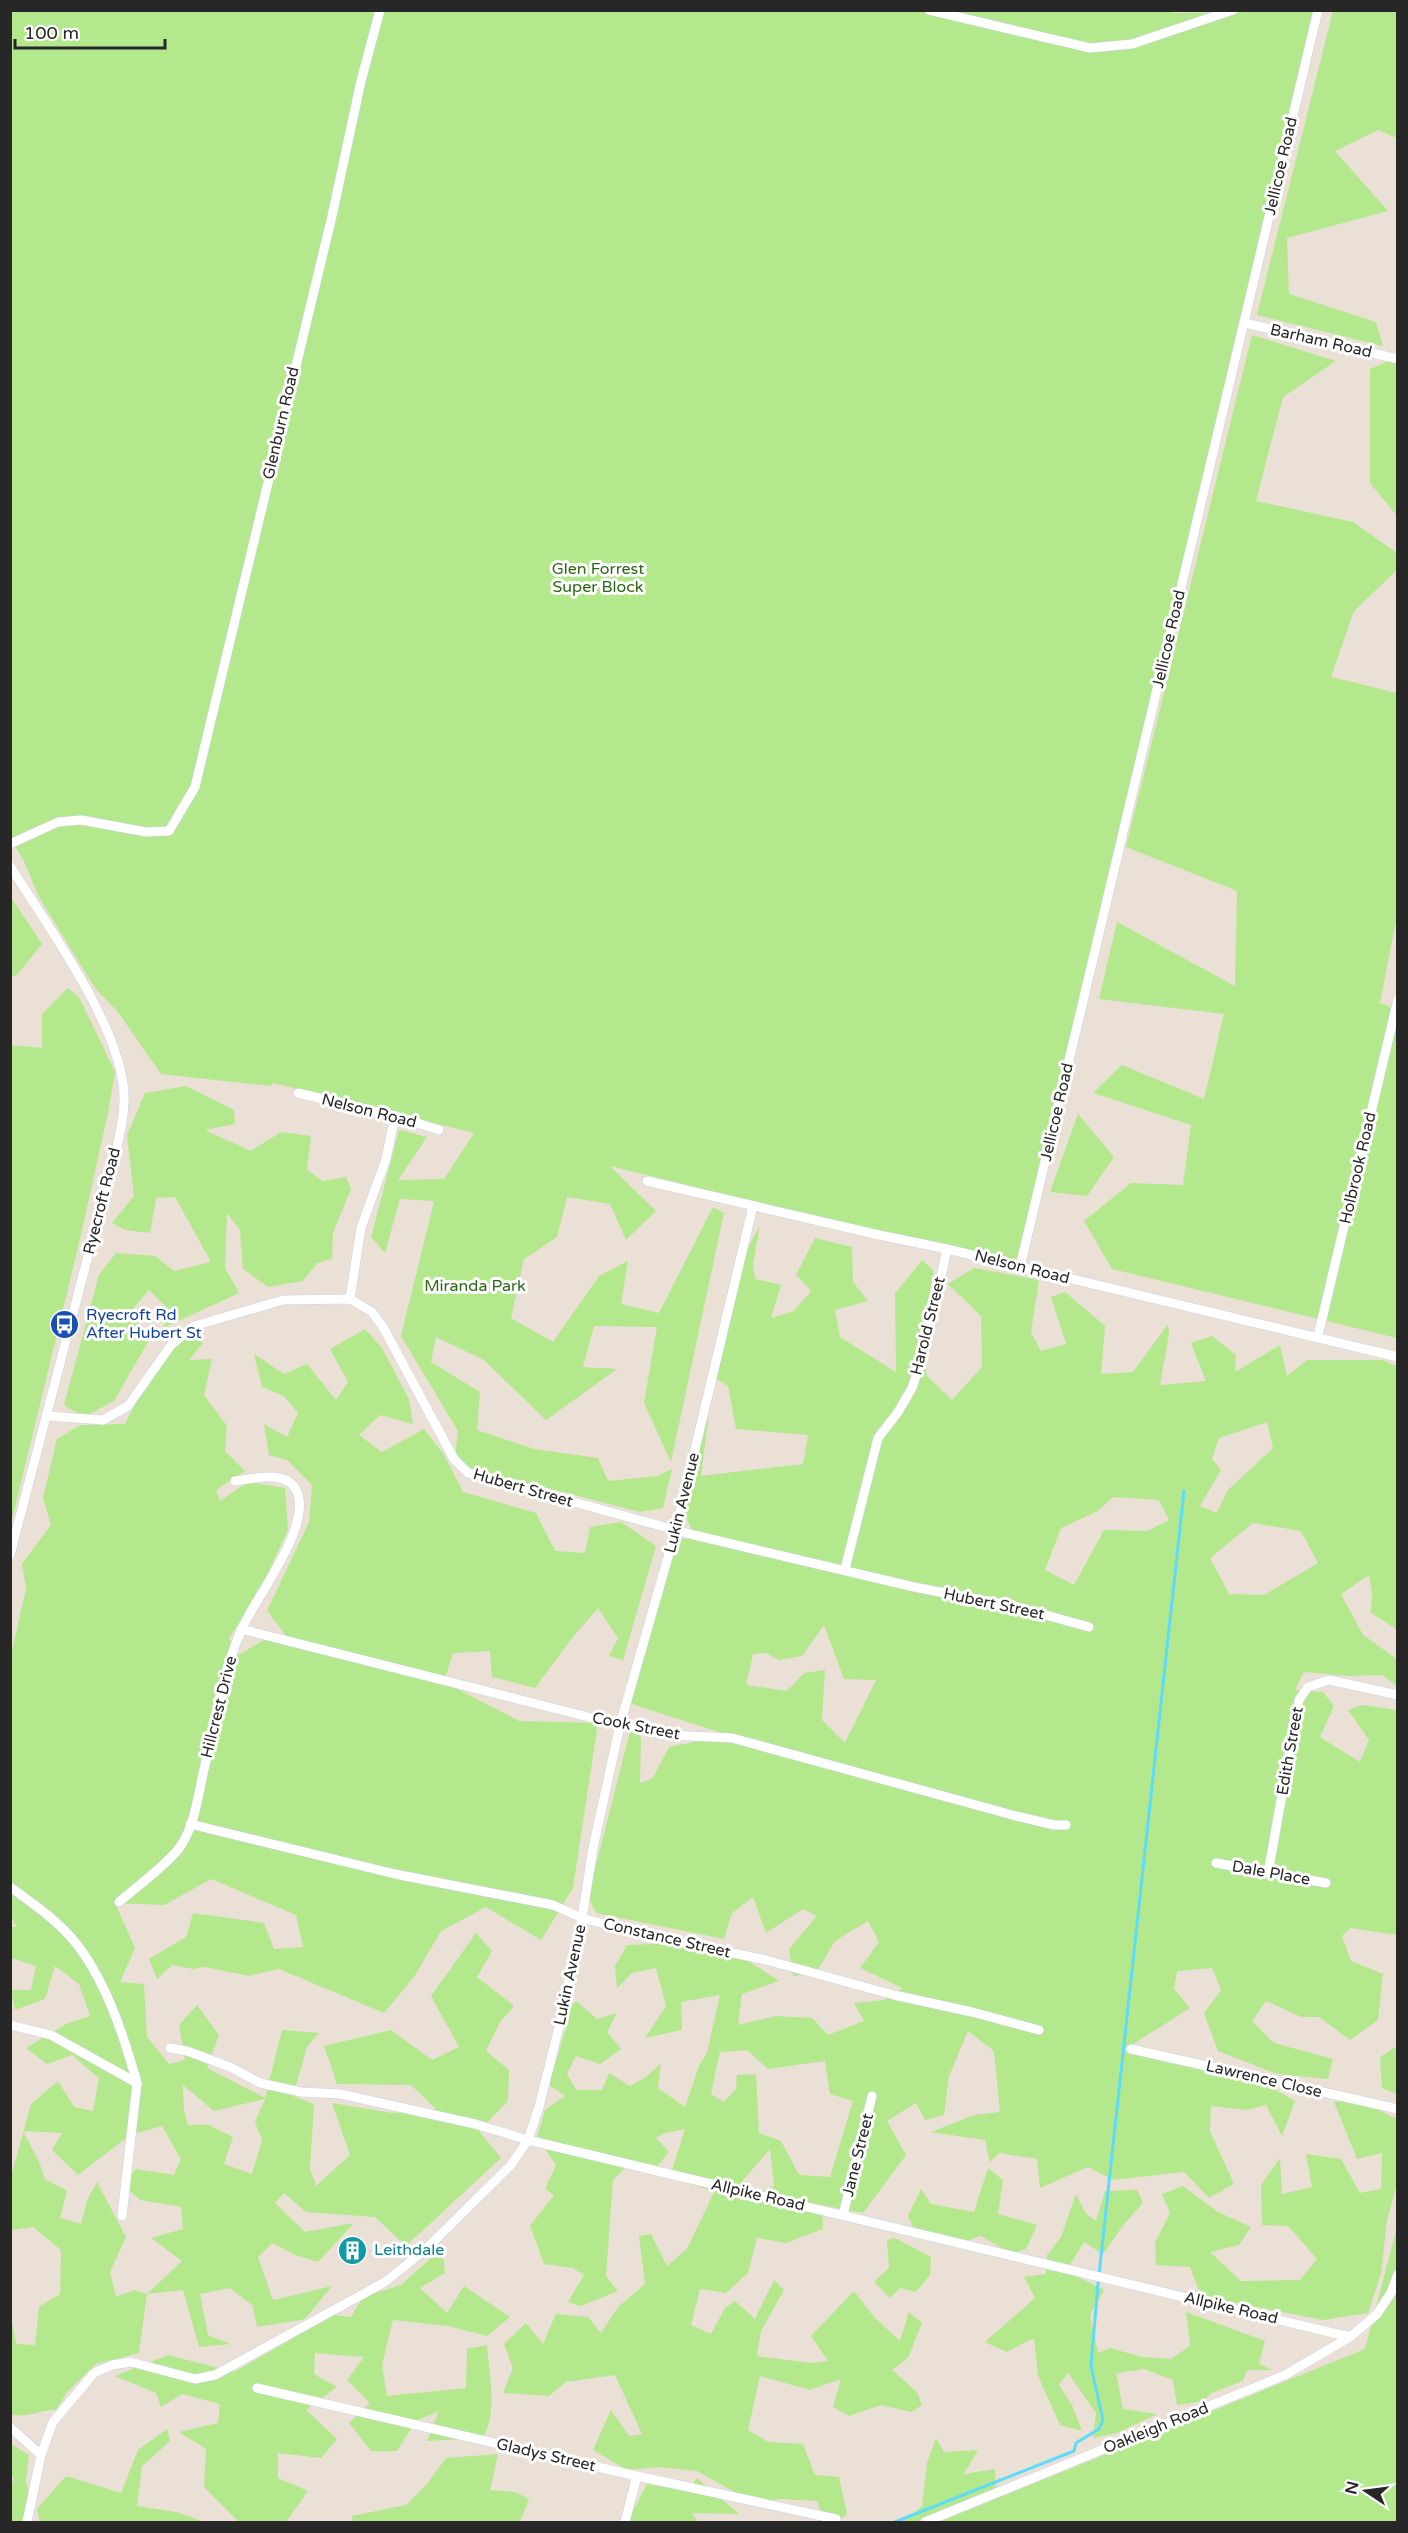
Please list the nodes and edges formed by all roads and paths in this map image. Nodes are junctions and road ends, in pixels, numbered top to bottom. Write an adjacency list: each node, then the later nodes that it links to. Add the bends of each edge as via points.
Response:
1 (380, 10): 7 (street, Glenburn Road, via 195,787 169,831 146,832 81,820 58,822)
2 (929, 10): 3 (street, via 1090,48 1132,44)
3 (1233, 10)
4 (1318, 10): 5 (street, Jellicoe Road)
5 (1245, 323): 6 (street, Barham Road); 16 (street, Jellicoe Road)
6 (1398, 359)
7 (10, 844)
8 (10, 866): 20 (street, Ryecroft Road, via 73,967 112,1040 122,1071 124,1102 119,1137)
9 (1398, 999): 18 (street, Holbrook Road)
10 (298, 1093): 11 (street, Nelson Road)
11 (395, 1116): 12 (street, Nelson Road); 17 (street, via 386,1159 361,1228)
12 (439, 1130)
13 (647, 1181): 14 (street, Nelson Road)
14 (753, 1206): 15 (street, Nelson Road); 22 (street, Lukin Avenue)
15 (947, 1249): 16 (street, Nelson Road); 24 (street, Harold Street, via 926,1346 912,1388 878,1438)
16 (1020, 1267): 18 (street, Nelson Road)
17 (350, 1299): 20 (street, via 283,1300 194,1326 171,1345 128,1406 102,1420); 22 (street, Hubert Street, via 372,1312 383,1327 454,1459 468,1473)
18 (1318, 1336): 19 (street, Nelson Road)
19 (1398, 1357)
20 (47, 1416): 23 (street, Ryecroft Road)
21 (235, 1481): 26 (street, Hillcrest Drive, via 282,1478 295,1487 300,1503 291,1542)
22 (676, 1529): 24 (street, Hubert Street); 28 (street, Lukin Avenue)
23 (10, 1555)
24 (845, 1569): 25 (street, Hubert Street)
25 (1089, 1627)
26 (241, 1629): 28 (street, Cook Street); 29 (street, Hillcrest Drive, via 228,1662)
27 (1398, 1695): 32 (street, Edith Street, via 1329,1680 1308,1687 1299,1700)
28 (620, 1725): 30 (street, Cook Street, via 669,1735 732,1738 1016,1816); 36 (street, Lukin Avenue)
29 (190, 1824): 35 (street, Hillcrest Drive, via 180,1847); 36 (street, Constance Street, via 395,1874 552,1905)
30 (1066, 1825)
31 (1216, 1863): 32 (street, Dale Place)
32 (1268, 1873): 33 (street, Dale Place)
33 (1326, 1883)
34 (10, 1887): 41 (street, via 45,1912 79,1947 106,1992)
35 (119, 1902)
36 (582, 1918): 38 (street, Constance Street, via 766,1960); 44 (street, Lukin Avenue, via 559,2027)
37 (10, 2025): 41 (street, via 51,2035)
38 (1039, 2030)
39 (170, 2048): 44 (street, Allpike Road, via 187,2050 260,2083 301,2092 340,2094)
40 (1131, 2049): 43 (street, Lawrence Close)
41 (137, 2082): 46 (street)
42 (872, 2096): 45 (street, Jane Street)
43 (1398, 2109)
44 (528, 2140): 45 (street, Allpike Road); 51 (street, Lukin Avenue, via 511,2165 426,2249 385,2282 215,2375 195,2379 131,2362 94,2373 53,2422)
45 (843, 2215): 48 (street, Allpike Road)
46 (122, 2216)
47 (1398, 2274): 48 (street, Oakleigh Road, via 1391,2294 1377,2314)
48 (1350, 2337): 56 (street, Oakleigh Road, via 1285,2375)
49 (256, 2388): 52 (street, Gladys Street)
50 (10, 2427): 51 (street)
51 (41, 2455): 54 (street, Lukin Avenue)
52 (637, 2476): 53 (street, Gladys Street); 55 (street)
53 (836, 2519)
54 (27, 2523)
55 (625, 2523)
56 (924, 2523)

